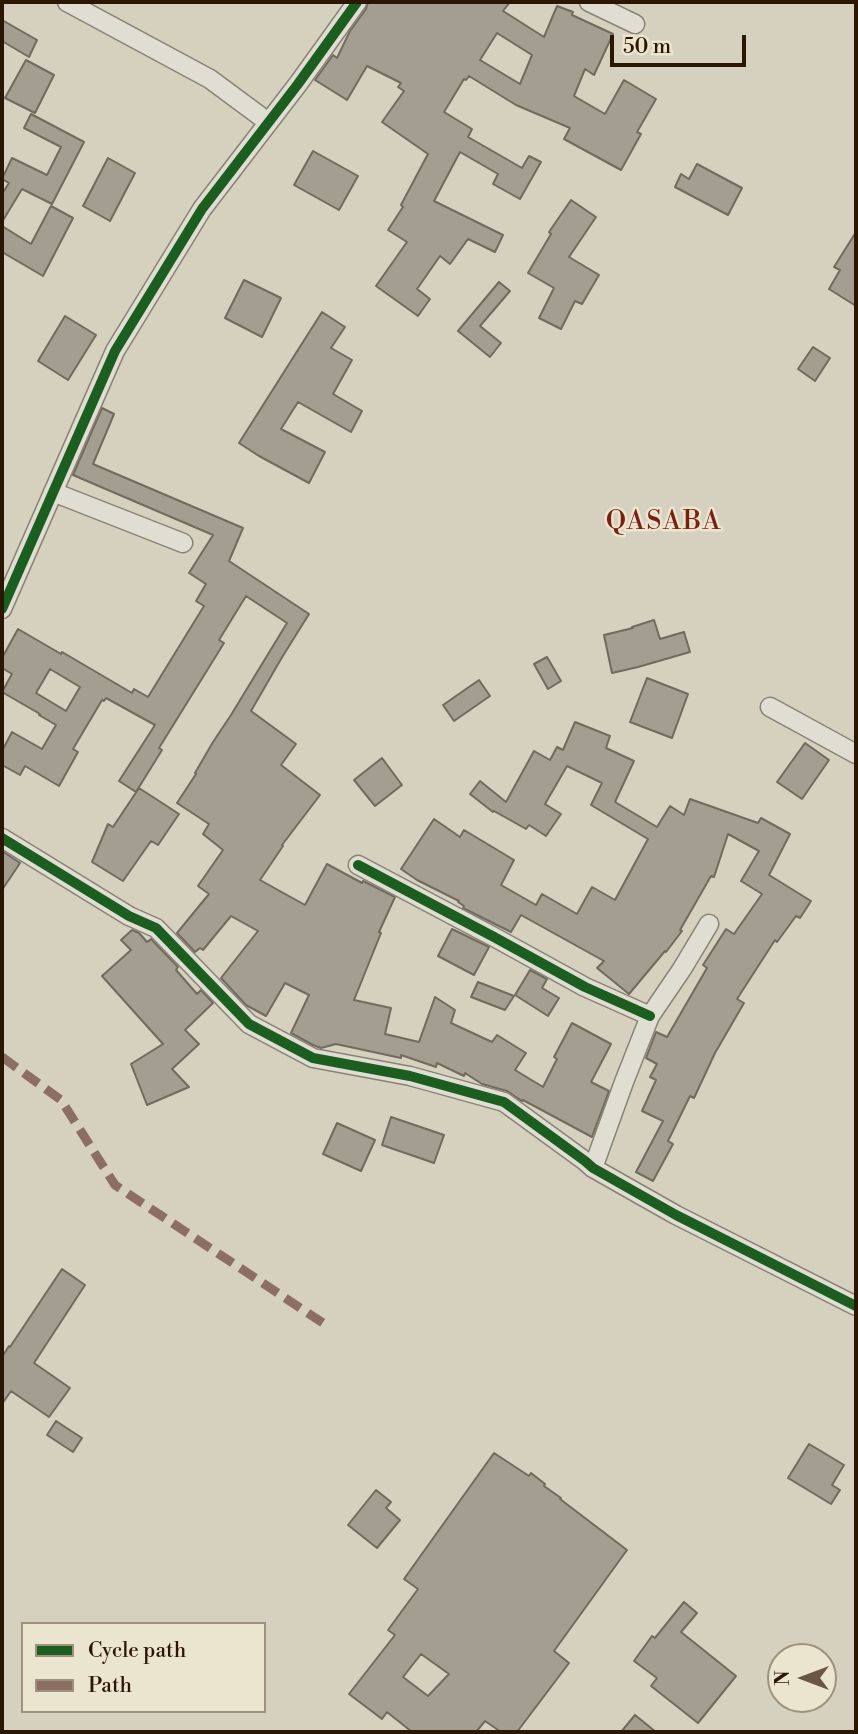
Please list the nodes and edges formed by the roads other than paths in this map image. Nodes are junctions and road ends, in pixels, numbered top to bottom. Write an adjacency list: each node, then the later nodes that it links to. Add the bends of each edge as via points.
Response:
1 (67, 2): 5 (street, via 210,79)
2 (357, 2): 5 (street)
3 (589, 2): 4 (street)
4 (635, 24)
5 (268, 121): 6 (street, via 202,209 115,351)
6 (53, 492): 7 (street); 8 (street)
7 (183, 543)
8 (2, 609)
9 (771, 707): 10 (street)
10 (856, 754)
11 (2, 838): 15 (street, via 156,928 249,1024 313,1058 410,1076 504,1102)
12 (358, 865): 14 (street, via 585,988)
13 (709, 924): 14 (street)
14 (650, 1016): 15 (street)
15 (593, 1168): 16 (street)
16 (856, 1306)

